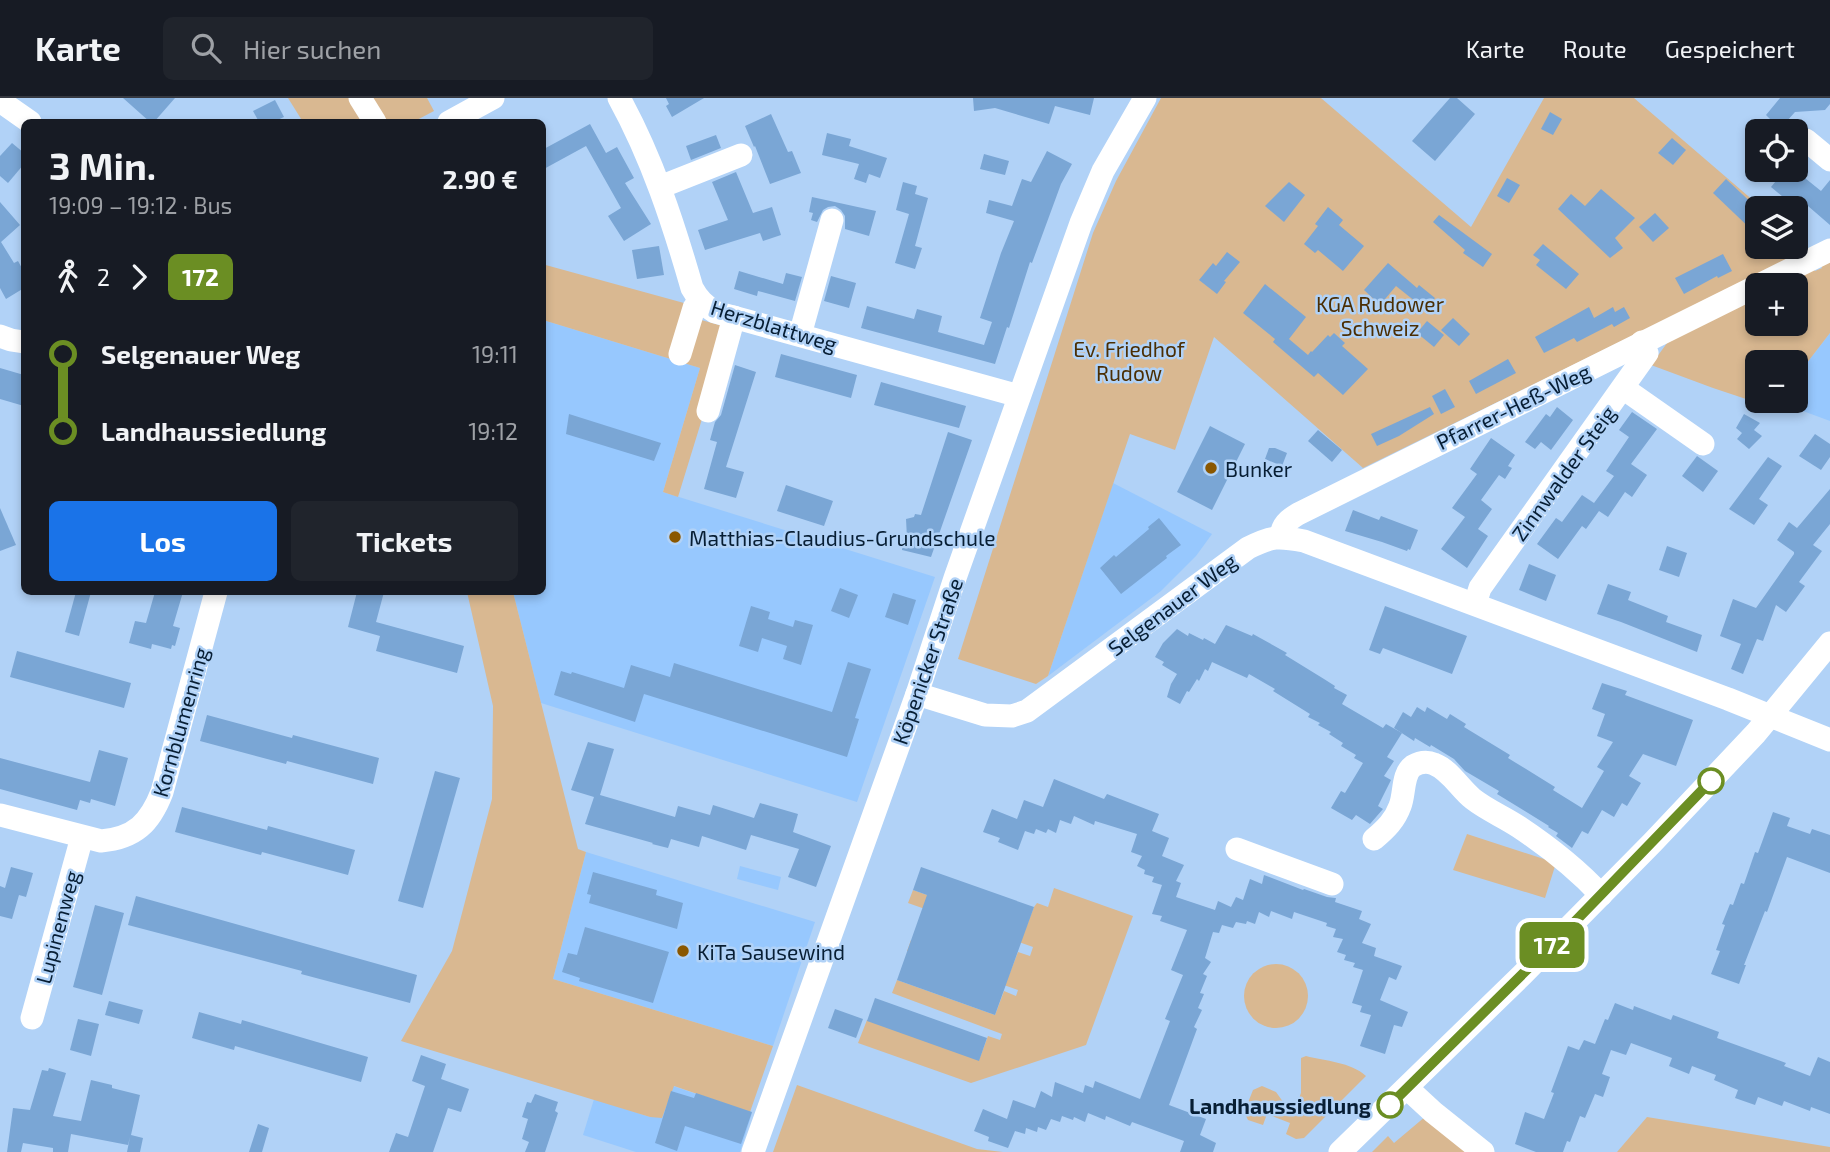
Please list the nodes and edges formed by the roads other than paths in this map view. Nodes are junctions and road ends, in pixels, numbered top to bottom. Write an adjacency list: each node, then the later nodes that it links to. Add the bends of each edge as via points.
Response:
1 (360, 98): 7 (street)
2 (493, 98): 8 (street)
3 (619, 98): 12 (street, Herzblattweg)
4 (1144, 98): 25 (street, Köpenicker Straße, via 1081,223)
5 (0, 102): 6 (street)
6 (26, 119)
7 (373, 119)
8 (454, 119)
9 (1808, 142): 11 (street)
10 (741, 155): 12 (street)
11 (1830, 160)
12 (660, 187): 17 (street, Herzblattweg)
13 (832, 220): 19 (street)
14 (1830, 250): 15 (street, Pfarrer-Heß-Weg)
15 (1784, 273)
16 (1745, 292): 22 (street, Pfarrer-Heß-Weg)
17 (699, 301): 18 (street, Herzblattweg); 23 (street)
18 (734, 317): 19 (street, Herzblattweg); 26 (street)
19 (800, 335): 25 (street, Herzblattweg)
20 (0, 336): 21 (street)
21 (21, 341)
22 (1642, 342): 24 (street, Zinnwalder Steig, via 1647,353); 28 (street, Pfarrer-Heß-Weg, via 1298,514 1287,520)
23 (680, 354)
24 (1623, 388): 27 (street); 30 (street, Zinnwalder Steig, via 1480,588)
25 (1019, 396): 32 (street, Köpenicker Straße)
26 (708, 411)
27 (1703, 444)
28 (1281, 537): 30 (street, via 1304,541); 32 (street, Selgenauer Weg, via 1248,548 1027,710 1012,716 985,715)
29 (215, 595): 36 (street, Kornblumenring, via 155,809 128,835 115,840)
30 (1475, 604): 33 (street)
31 (1830, 643): 33 (street)
32 (917, 694): 43 (street, Köpenicker Straße)
33 (1770, 717): 34 (street); 40 (street)
34 (1830, 740)
35 (0, 815): 36 (street, Kornblumenring)
36 (82, 837): 41 (street, Lupinenweg)
37 (1374, 839): 40 (street, via 1400,808 1410,769 1428,762 1436,764 1478,803 1566,861)
38 (1237, 849): 39 (street)
39 (1332, 884)
40 (1601, 895): 42 (street)
41 (32, 1018)
42 (1407, 1088): 44 (street); 45 (street)
43 (753, 1152)
44 (1340, 1152)
45 (1483, 1152)

